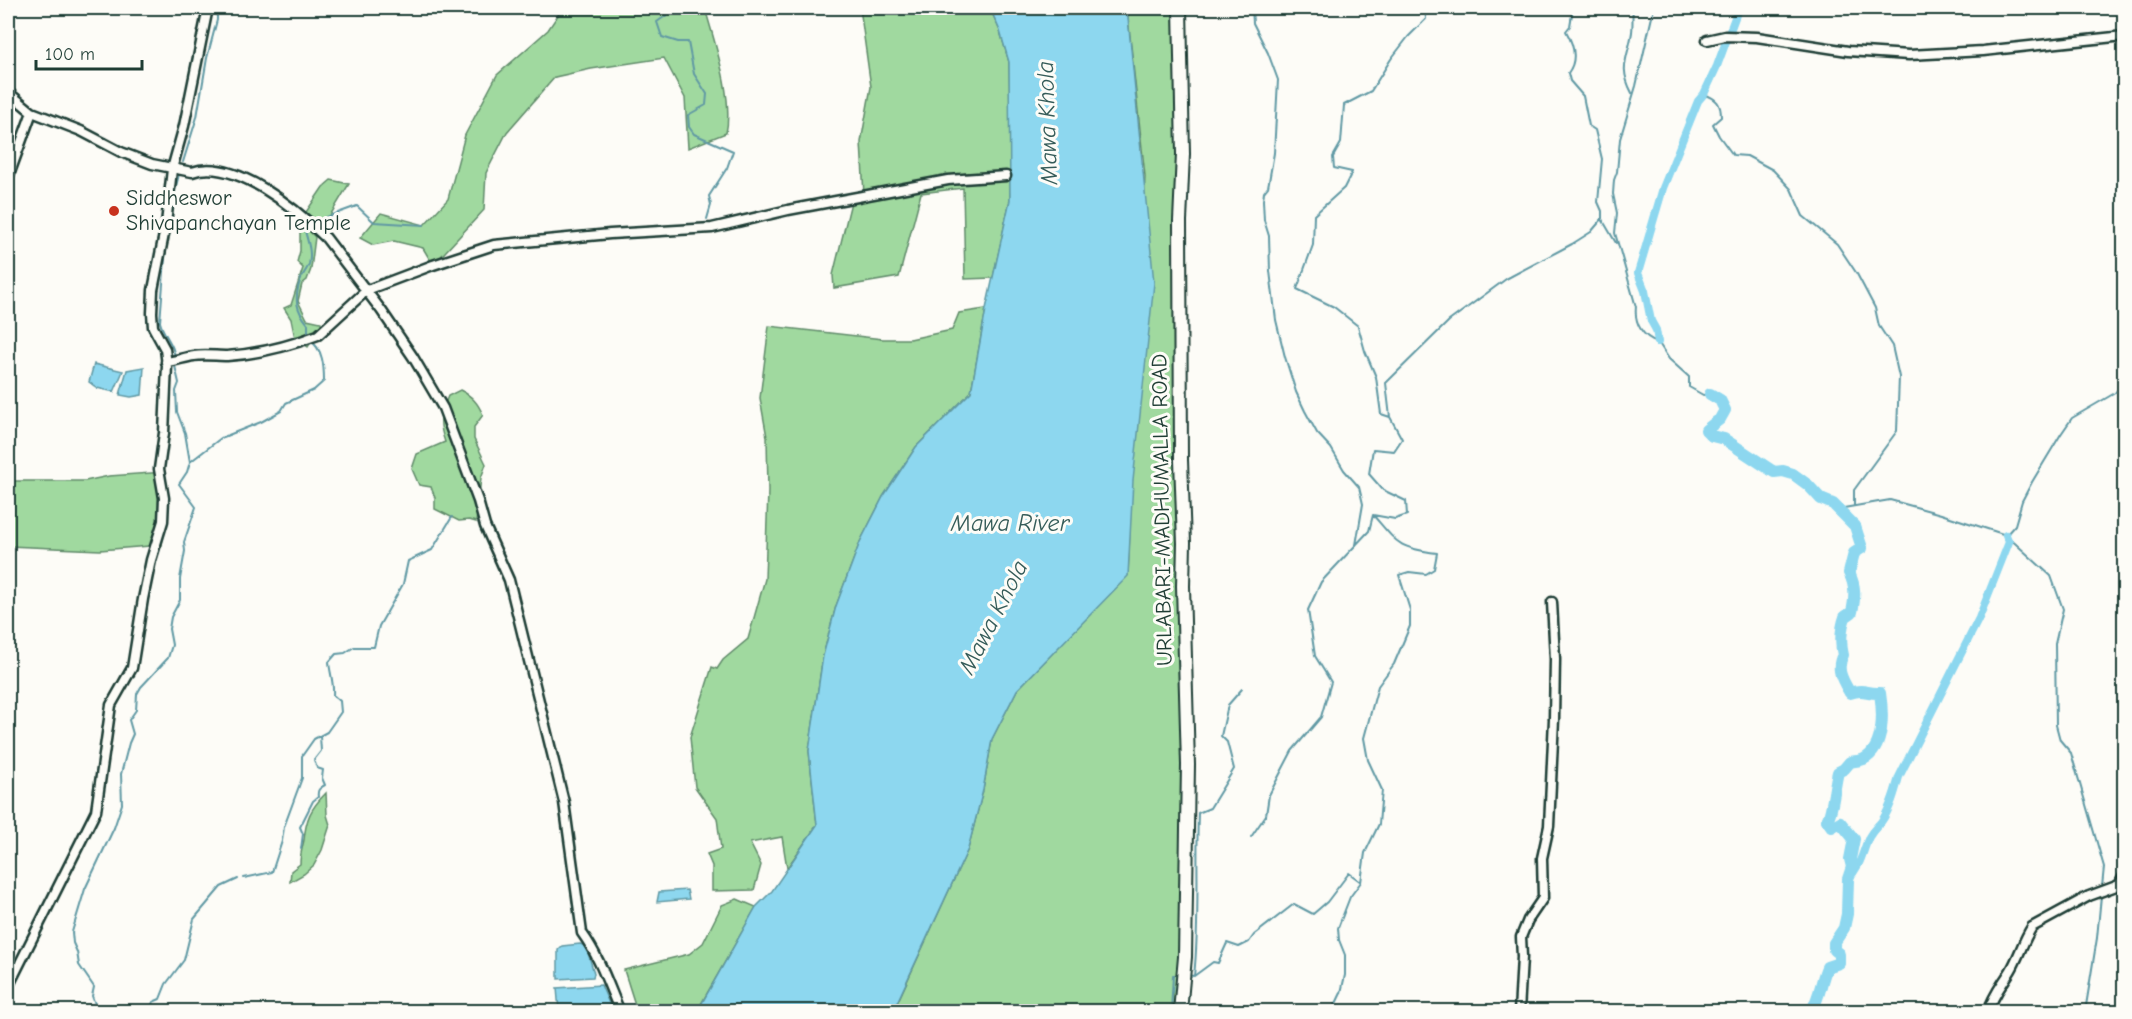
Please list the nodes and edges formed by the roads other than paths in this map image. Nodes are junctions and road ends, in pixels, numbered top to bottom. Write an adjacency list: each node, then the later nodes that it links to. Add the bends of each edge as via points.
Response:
1 (208, 8): 7 (street, via 184,126)
2 (1180, 8): 16 (main road, URLABARI-MADHUMALLA ROAD, via 1181,460 1188,765 1185,957)
3 (2124, 36): 4 (street, via 1909,55 1848,51 1757,37)
4 (1707, 40)
5 (8, 92): 6 (street)
6 (32, 112): 7 (street, via 121,152); 9 (street)
7 (171, 169): 10 (street, via 224,171 253,182 316,228); 11 (street, via 152,313)
8 (1006, 176): 10 (street, via 948,180 712,228 494,245)
9 (8, 178)
10 (367, 290): 11 (street, via 313,337 255,352); 15 (street, via 443,408 485,526 509,580 564,802 582,933 599,960)
11 (166, 362): 14 (street, via 159,469 163,520 142,600 132,668 111,705 96,811)
12 (1552, 602): 17 (street, via 1555,659 1549,826 1542,858 1543,898 1521,937)
13 (2124, 876): 18 (street, via 2119,885 2089,896 2032,927)
14 (8, 987)
15 (620, 1011)
16 (1180, 1011)
17 (1520, 1011)
18 (1988, 1011)

